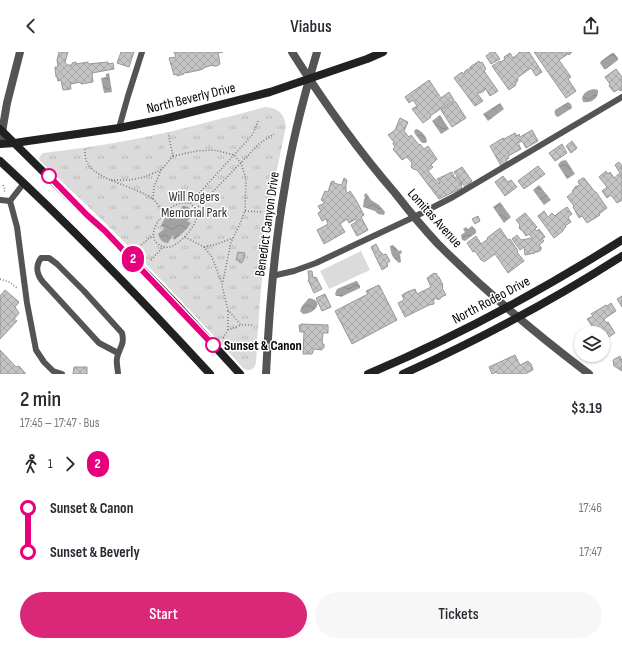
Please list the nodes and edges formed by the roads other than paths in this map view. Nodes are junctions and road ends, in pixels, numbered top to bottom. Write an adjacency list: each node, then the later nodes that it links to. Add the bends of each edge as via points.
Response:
1 (20, 52): 9 (street)
2 (142, 52): 8 (lane)
3 (292, 52): 6 (street, Lomitas Avenue)
4 (317, 52): 6 (street, Benedict Canyon Drive)
5 (383, 52): 6 (street, North Beverly Drive)
6 (309, 79): 8 (street, North Beverly Drive, via 224,104); 16 (street, Lomitas Avenue, via 367,160); 19 (street, Benedict Canyon Drive, via 285,186)
7 (622, 97): 16 (lane, via 454,197)
8 (119, 128): 10 (street, North Beverly Drive)
9 (1, 130): 10 (street); 11 (street)
10 (15, 143): 11 (street, North Beverly Drive); 26 (street, via 105,231)
11 (0, 144)
12 (0, 160): 13 (street)
13 (24, 183): 15 (lane); 25 (street, via 95,252)
14 (0, 200): 15 (lane)
15 (10, 201): 23 (lane, via 17,227 36,350 53,371)
16 (414, 217): 19 (lane, via 316,263); 20 (street, Lomitas Avenue, via 437,243)
17 (622, 240): 20 (street, North Rodeo Drive)
18 (622, 256): 21 (street, North Rodeo Drive)
19 (272, 276): 27 (street, Benedict Canyon Drive)
20 (506, 308): 21 (street, Lomitas Avenue); 28 (street, North Rodeo Drive)
21 (518, 318): 29 (street, North Rodeo Drive); 30 (street, Lomitas Avenue)
22 (118, 353): 22 (lane, via 123,341 122,333 57,264 49,258 41,258 37,271 43,282 99,343); 24 (lane)
23 (62, 374)
24 (118, 374)
25 (210, 374)
26 (240, 374)
27 (266, 374)
28 (368, 374)
29 (403, 374)
30 (589, 374)

